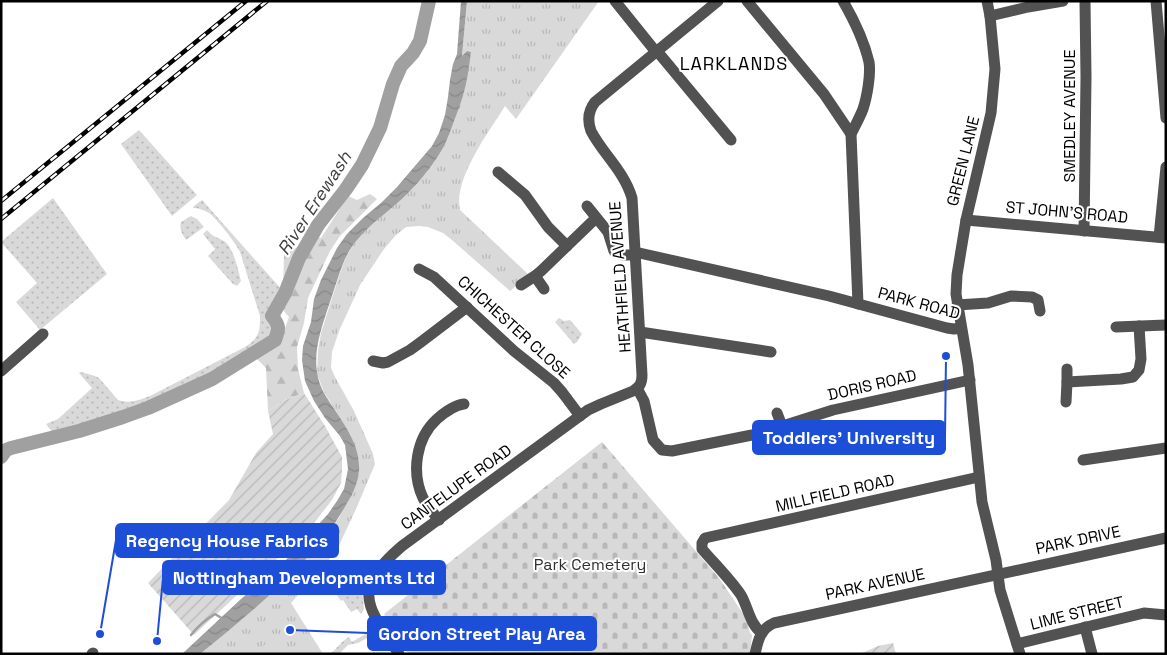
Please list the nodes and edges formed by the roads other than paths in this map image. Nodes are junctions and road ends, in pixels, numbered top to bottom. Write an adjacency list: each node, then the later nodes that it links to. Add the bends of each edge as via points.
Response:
1 (718, 1): 10 (street, HEATHFIELD AVENUE)
2 (747, 1): 12 (street, via 824,94)
3 (843, 1): 12 (street, via 862,40 869,64 863,108)
4 (987, 1): 9 (street, GREEN LANE)
5 (1063, 1): 9 (street)
6 (1085, 1): 19 (street, SMEDLEY AVENUE)
7 (1156, 1): 11 (street)
8 (611, 3): 10 (street)
9 (990, 16): 18 (street, GREEN LANE, via 995,69 992,113)
10 (656, 52): 13 (street); 22 (street, HEATHFIELD AVENUE, via 595,102 588,120 593,136 630,191)
11 (1166, 118)
12 (851, 134): 27 (street)
13 (731, 140)
14 (1166, 167): 20 (street)
15 (498, 172): 21 (street, via 508,187 525,194 548,227)
16 (588, 206): 17 (street)
17 (596, 218): 21 (street); 22 (street, PARK ROAD, via 608,232 614,251 623,255)
18 (966, 220): 19 (street, ST JOHN'S ROAD); 28 (street, GREEN LANE, via 957,275)
19 (1084, 231): 20 (street, ST JOHN'S ROAD)
20 (1163, 237)
21 (567, 246): 24 (street)
22 (635, 254): 27 (street, PARK ROAD); 35 (street, HEATHFIELD AVENUE)
23 (420, 269): 29 (street, CHICHESTER CLOSE, via 434,277)
24 (535, 276): 25 (street); 26 (street)
25 (521, 285)
26 (544, 288)
27 (858, 304): 34 (street, PARK ROAD, via 947,328)
28 (957, 306): 30 (street, via 988,303 1011,296 1032,297 1038,300); 34 (street, GREEN LANE)
29 (467, 307): 38 (street, via 410,350 388,362); 47 (street, CHICHESTER CLOSE, via 554,383)
30 (1040, 311)
31 (1166, 325): 32 (street)
32 (1139, 326): 33 (street); 42 (street, via 1139,370 1133,377)
33 (1116, 327)
34 (961, 328): 41 (street, PARK ROAD)
35 (640, 332): 37 (street, via 756,347); 43 (street, HEATHFIELD AVENUE, via 642,382)
36 (43, 334): 40 (street)
37 (771, 352)
38 (373, 361)
39 (1067, 370): 42 (street)
40 (1, 371)
41 (970, 380): 48 (street, DORIS ROAD, via 833,410); 53 (street, PARK ROAD)
42 (1067, 382): 44 (street)
43 (637, 388): 47 (street, CANTELUPE ROAD, via 592,407); 50 (street, via 644,401 654,440 662,450 738,443)
44 (1066, 402)
45 (464, 404): 54 (street, via 452,408 431,424 419,450 417,466 421,491)
46 (777, 413): 48 (street)
47 (580, 416): 54 (street, CANTELUPE ROAD)
48 (782, 426): 49 (street, DORIS ROAD)
49 (770, 430)
50 (752, 435)
51 (1166, 448): 52 (street)
52 (1083, 460)
53 (979, 477): 56 (street, PARK ROAD); 59 (street, MILLFIELD ROAD, via 705,538 702,549 740,595)
54 (439, 520): 61 (street, CANTELUPE ROAD, via 394,553 370,583 368,594 373,614)
55 (1166, 538): 56 (street, PARK DRIVE)
56 (998, 574): 59 (street, PARK AVENUE, via 774,623); 60 (street, PARK ROAD)
57 (1166, 615): 58 (street, LIME STREET, via 1144,613)
58 (1085, 627): 60 (street, LIME STREET, via 1048,636); 63 (street)
59 (762, 633): 62 (street)
60 (1017, 651)
61 (399, 654)
62 (755, 654)
63 (1092, 654)

